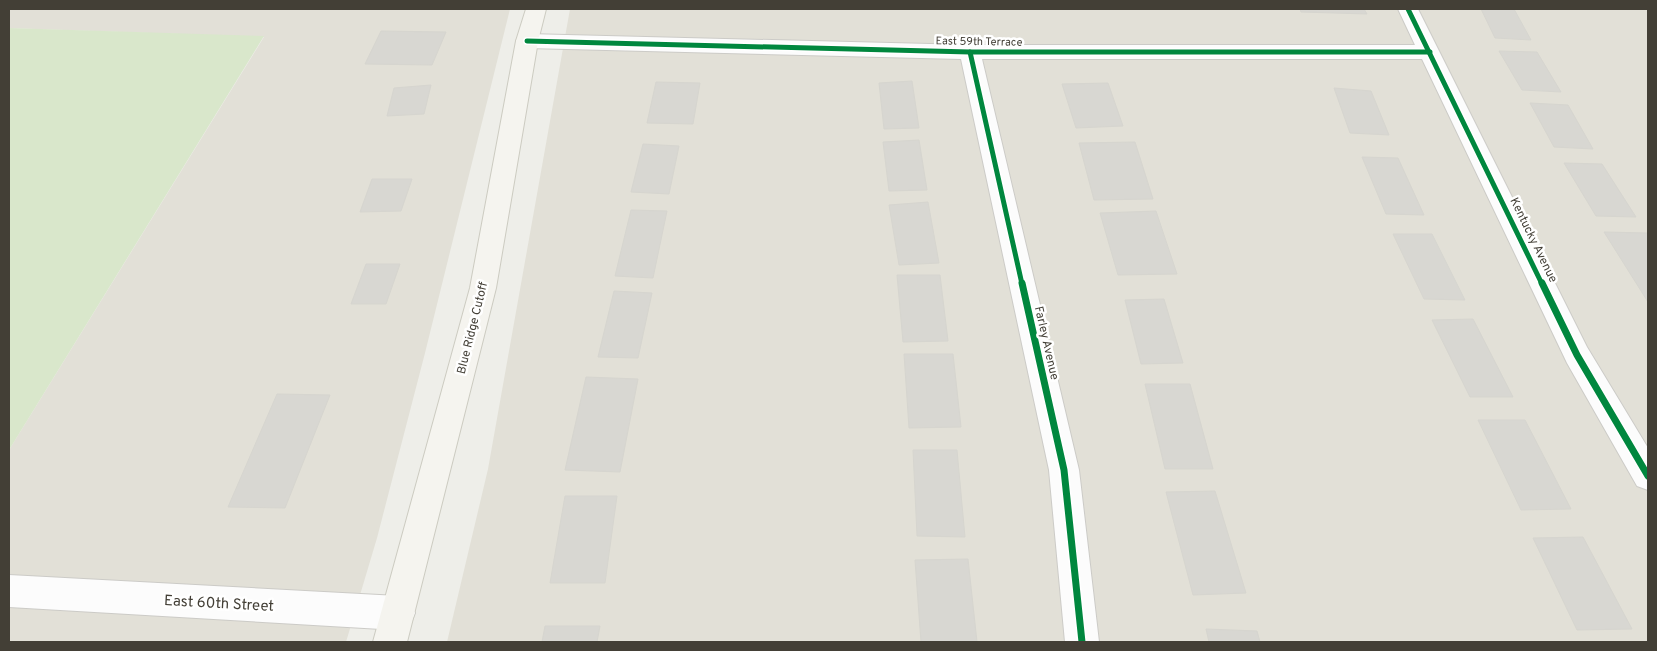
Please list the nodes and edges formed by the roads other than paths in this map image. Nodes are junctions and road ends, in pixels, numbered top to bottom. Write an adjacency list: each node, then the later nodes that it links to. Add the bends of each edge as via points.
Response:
1 (536, 9): 3 (main road, Blue Ridge Cutoff)
2 (1408, 9): 5 (street, Kentucky Avenue)
3 (527, 41): 4 (street, East 59th Terrace); 8 (main road, Blue Ridge Cutoff, via 483,288)
4 (970, 52): 5 (street, East 59th Terrace); 9 (street, Farley Avenue, via 1064,470)
5 (1430, 52): 6 (street, Kentucky Avenue, via 1577,355)
6 (1648, 476)
7 (24, 591): 8 (street, East 60th Street)
8 (394, 628)
9 (1082, 642)

